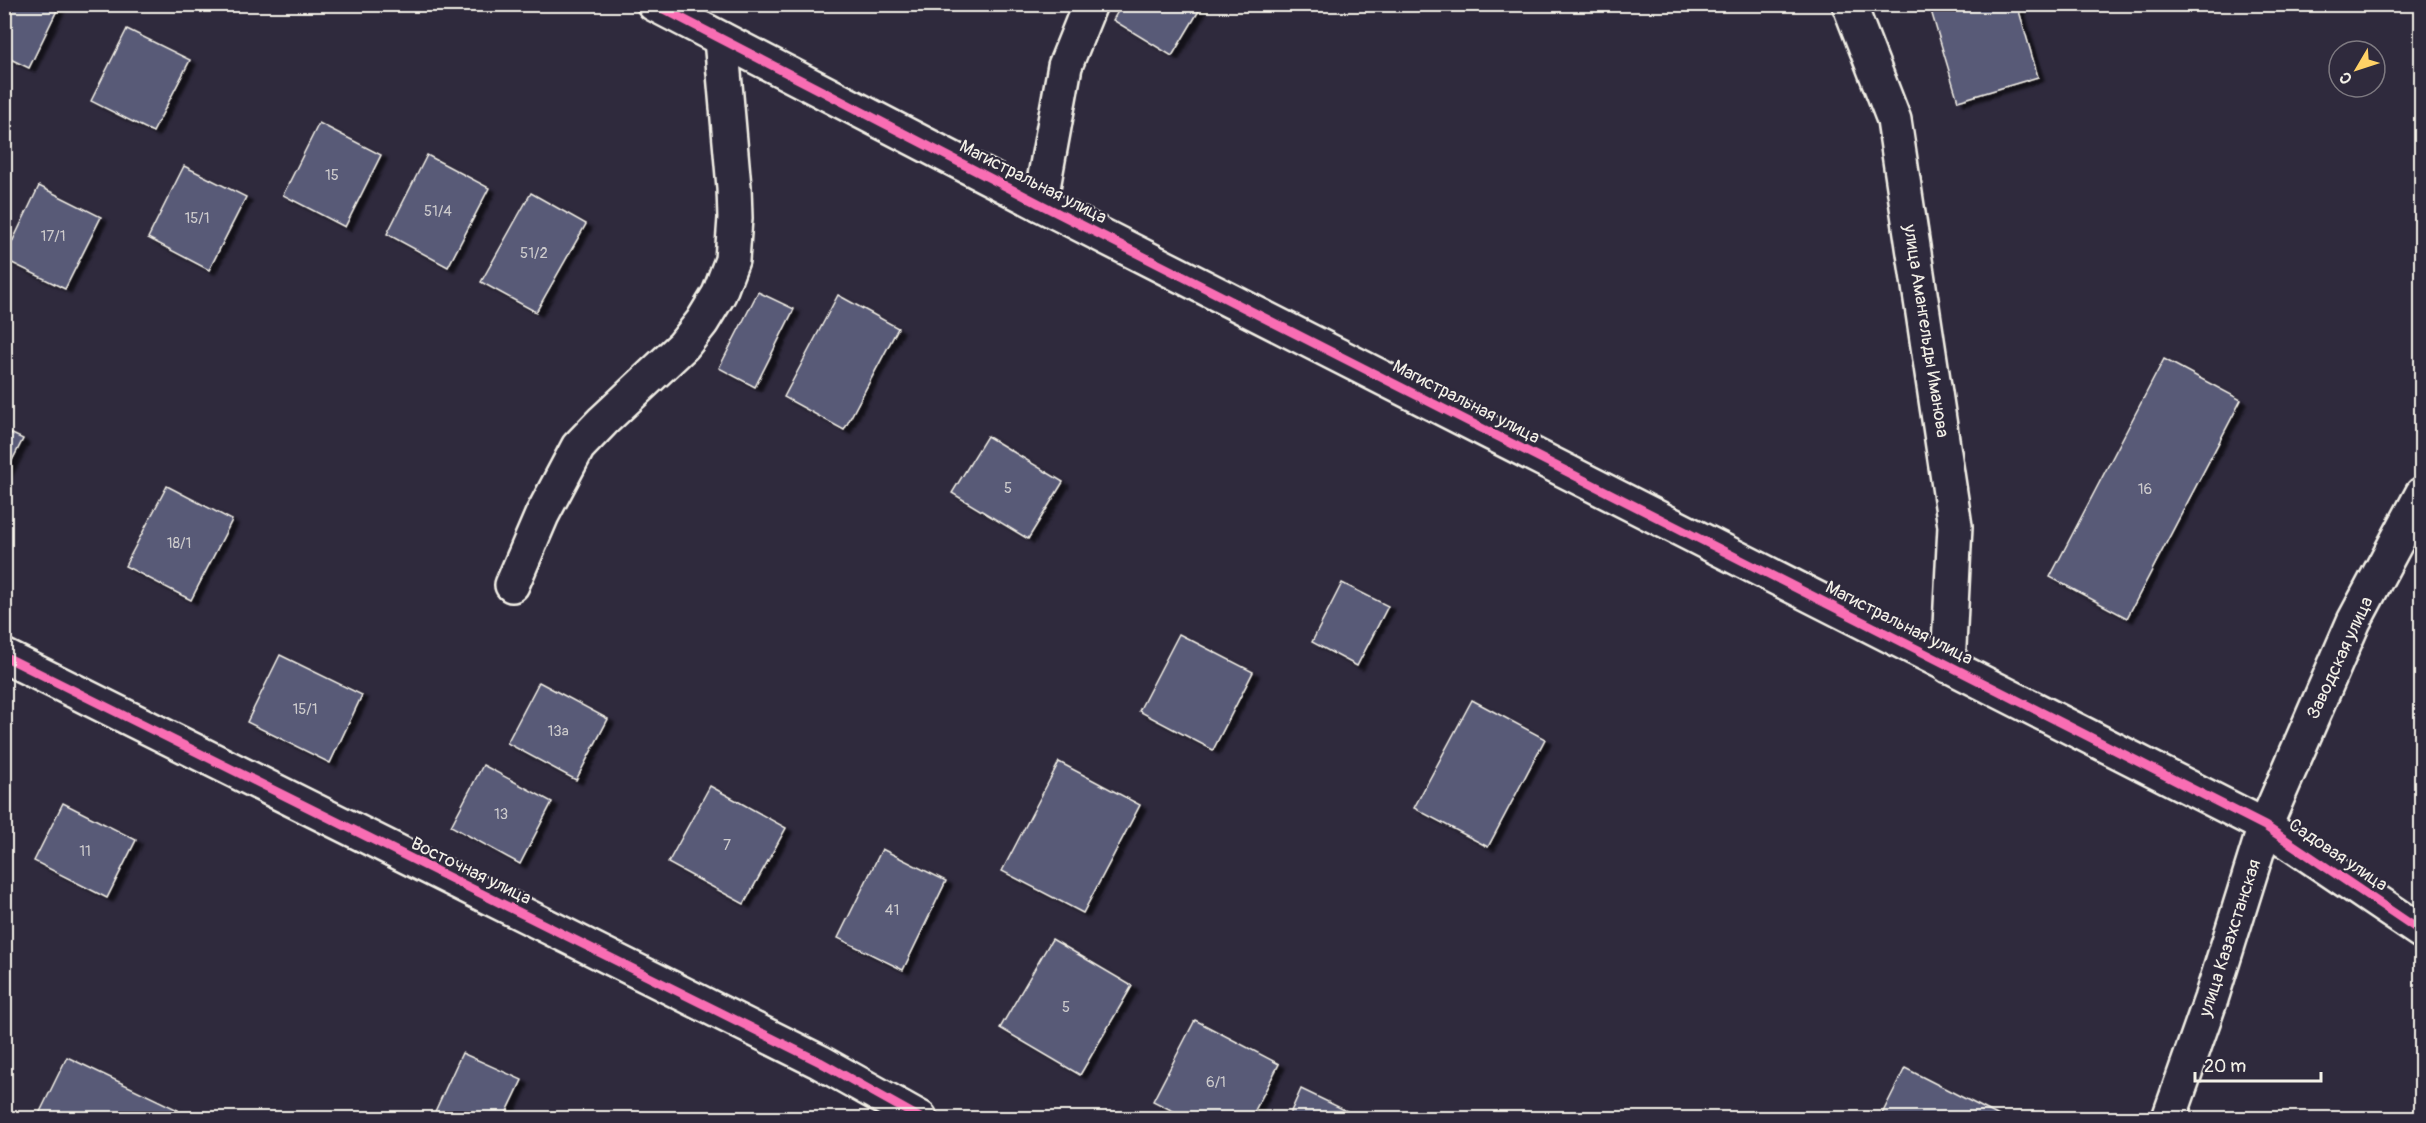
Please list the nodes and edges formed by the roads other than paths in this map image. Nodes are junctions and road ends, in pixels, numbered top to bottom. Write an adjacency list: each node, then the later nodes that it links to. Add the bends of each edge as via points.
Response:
1 (654, 4): 4 (street, Магистральная улица)
2 (1090, 4): 5 (street, via 1065,66)
3 (1849, 4): 9 (street, улица Амангельды Иманова, via 1894,120 1952,502 1955,526)
4 (721, 39): 5 (street, Магистральная улица); 7 (street, via 734,187 732,260 719,294 683,346 578,447 542,515)
5 (1040, 204): 9 (street, Магистральная улица)
6 (2421, 494): 10 (street, Заводская улица, via 2354,621)
7 (512, 585)
8 (4, 656): 12 (street, Восточная улица, via 810,1057)
9 (1948, 666): 10 (street, Магистральная улица)
10 (2265, 826): 11 (street, Садовая улица); 13 (street, улица Казахстанская)
11 (2421, 932)
12 (920, 1119)
13 (2169, 1119)

